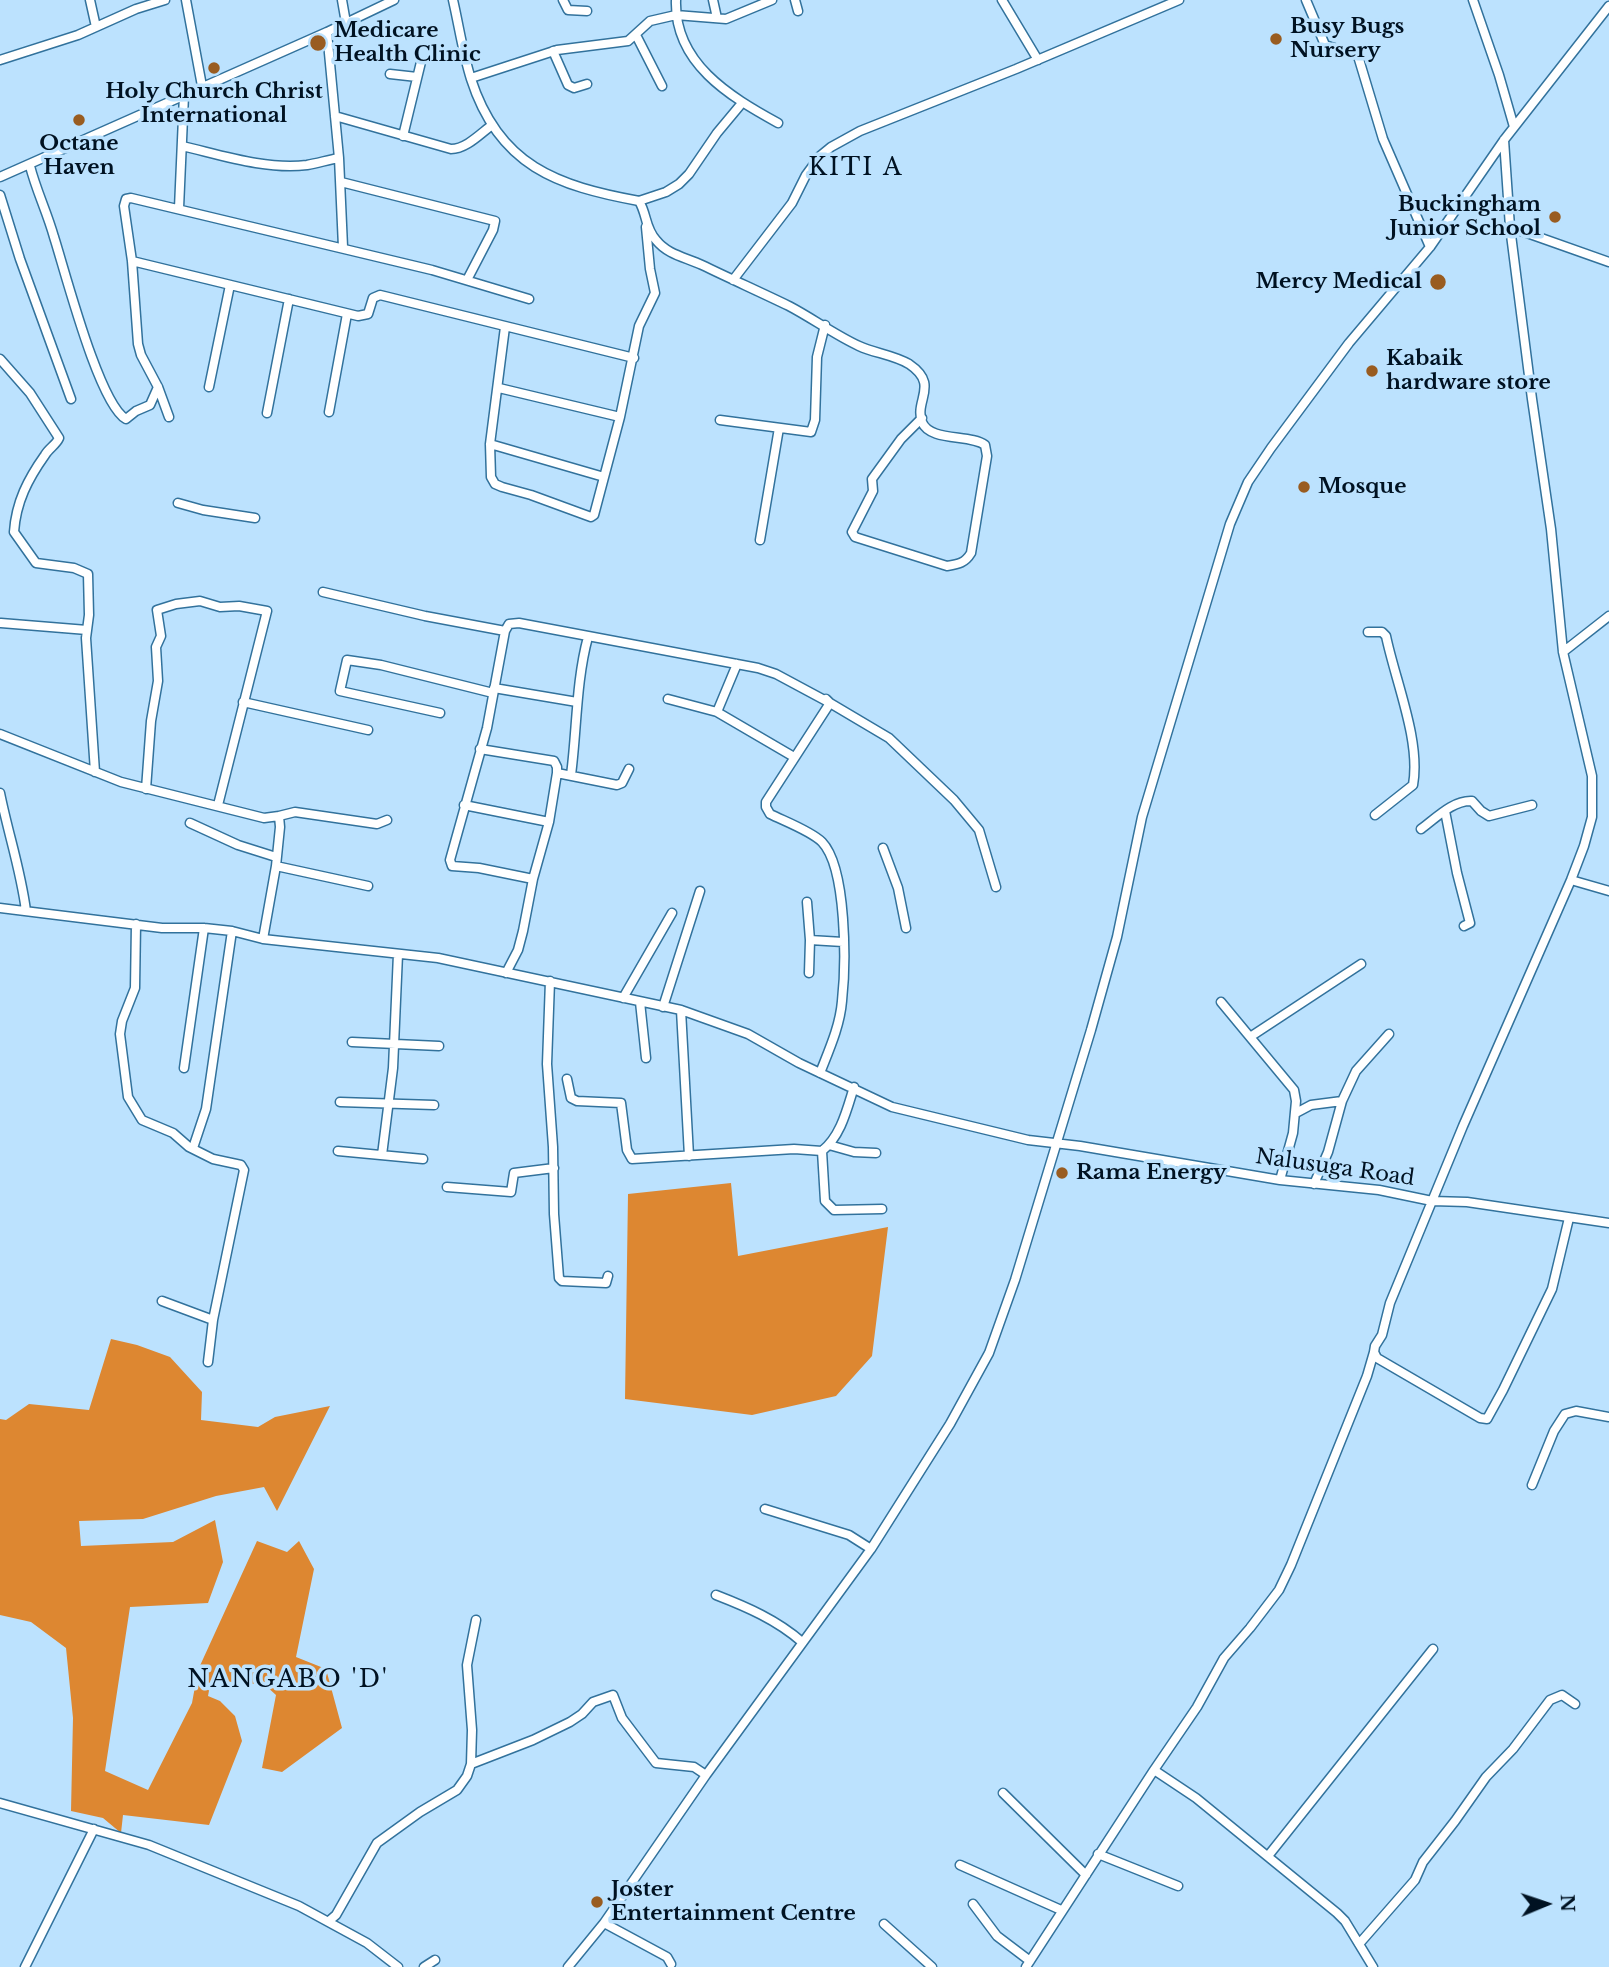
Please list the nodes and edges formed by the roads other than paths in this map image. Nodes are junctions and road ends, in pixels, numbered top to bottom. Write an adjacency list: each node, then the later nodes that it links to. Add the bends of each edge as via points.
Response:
1 (90, 0): 23 (street)
2 (165, 0): 16 (street)
3 (186, 0): 34 (street)
4 (342, 0): 22 (street)
5 (453, 0): 32 (street)
6 (563, 0): 18 (street, via 568,10)
7 (676, 0): 20 (street)
8 (713, 0): 21 (street)
9 (772, 0): 21 (street, via 734,18)
10 (795, 0): 19 (street)
11 (1002, 0): 28 (street)
12 (1179, 0): 28 (street)
13 (1306, 0): 55 (street, via 1325,45 1358,57 1383,139)
14 (1473, 0): 41 (street)
15 (390, 1): 22 (street)
16 (135, 5): 23 (street)
17 (1609, 6): 41 (street)
18 (587, 10)
19 (798, 11)
20 (676, 15): 21 (street); 25 (street, via 650,21); 37 (street, via 680,35 696,61 719,87)
21 (717, 18)
22 (346, 23): 24 (street)
23 (96, 27): 27 (street)
24 (327, 32): 34 (street); 38 (street)
25 (636, 36): 26 (street); 35 (street)
26 (553, 51): 32 (street); 33 (street, via 568,86)
27 (0, 60)
28 (1038, 60): 59 (street, via 860,131 831,147)
29 (421, 62): 31 (street)
30 (390, 74): 31 (street)
31 (417, 77): 42 (street)
32 (471, 78): 40 (street)
33 (587, 84)
34 (202, 86): 36 (street)
35 (662, 86)
36 (184, 95): 44 (street); 46 (street)
37 (742, 103): 39 (street); 50 (street, via 690,174 666,192)
38 (335, 116): 42 (street); 45 (street)
39 (778, 123)
40 (492, 125): 42 (street, via 458,149); 50 (street, via 531,166 569,184)
41 (1514, 127): 43 (street)
42 (402, 136)
43 (1504, 140): 53 (street); 55 (street)
44 (182, 146): 45 (street, via 271,163 305,165); 51 (street)
45 (339, 158): 48 (street)
46 (30, 166): 47 (street); 68 (street, via 94,363 117,410 127,419 150,405)
47 (0, 177)
48 (341, 182): 54 (street); 58 (street, via 495,221)
49 (0, 194): 71 (street)
50 (639, 201): 52 (street)
51 (179, 208): 54 (street); 56 (street, via 126,200)
52 (646, 225): 59 (street, via 671,254); 66 (street, via 655,293 639,326)
53 (1510, 227): 57 (street); 91 (street)
54 (343, 247): 58 (street)
55 (1430, 247): 166 (street, via 1349,343 1279,439 1248,482 1230,524 1142,817 1117,937)
56 (132, 261): 60 (street); 68 (street, via 138,344)
57 (1609, 262)
58 (467, 280): 62 (street)
59 (733, 280): 64 (street)
60 (230, 285): 61 (street); 69 (street)
61 (289, 299): 63 (street); 73 (street)
62 (529, 299)
63 (347, 314): 65 (street, via 368,314 373,298 380,295); 72 (street)
64 (825, 325): 76 (street, via 858,346 908,363 925,384); 78 (street, via 817,357 811,432)
65 (505, 327): 66 (street); 70 (street)
66 (634, 358): 75 (street)
67 (0, 359): 87 (street, via 30,393 59,438 22,492 14,532 36,563 88,573)
68 (158, 387): 74 (street)
69 (209, 387)
70 (499, 388): 75 (street); 79 (street)
71 (71, 399)
72 (329, 412)
73 (267, 413)
74 (169, 417)
75 (620, 417): 80 (street)
76 (922, 418): 76 (street, via 933,432 977,440 987,449 971,553 959,564 947,566 852,533 873,491 872,480)
77 (720, 420): 78 (street)
78 (779, 428): 83 (street)
79 (490, 444): 80 (street); 80 (street, via 489,469 495,484 587,516 594,515)
80 (604, 477)
81 (178, 503): 82 (street)
82 (255, 518)
83 (760, 540)
84 (323, 592): 88 (street)
85 (1609, 617): 91 (street)
86 (1, 623): 87 (street)
87 (87, 630): 106 (street)
88 (505, 631): 90 (street, via 512,622); 93 (street)
89 (1368, 632): 115 (street, via 1386,636 1413,754 1413,785)
90 (588, 637): 92 (street); 97 (street)
91 (1563, 652): 124 (street, via 1592,776 1592,817)
92 (737, 664): 98 (street, via 776,674); 99 (street)
93 (493, 691): 97 (street); 100 (street, via 347,660 340,691); 103 (street)
94 (821, 695): 98 (street)
95 (668, 699): 99 (street)
96 (243, 702): 101 (street); 109 (street, via 267,611 200,601 159,608 158,681); 111 (street)
97 (577, 702): 108 (street)
98 (830, 703): 104 (street); 126 (street, via 889,737 954,800 979,830)
99 (717, 712): 104 (street)
100 (440, 713)
101 (368, 730)
102 (0, 734): 106 (street)
103 (480, 749): 107 (street, via 554,761); 112 (street)
104 (794, 757): 140 (street, via 766,807 770,814 821,841 831,855 841,894)
105 (629, 769): 108 (street, via 620,784)
106 (95, 772): 109 (street)
107 (557, 773): 108 (street); 118 (street)
108 (571, 775)
109 (146, 789): 111 (street)
110 (0, 793): 131 (street)
111 (218, 805): 116 (street, via 264,818)
112 (464, 805): 118 (street); 123 (street, via 450,855 452,866)
113 (1532, 806): 114 (street, via 1489,816 1466,800)
114 (1445, 811): 120 (street); 134 (street, via 1470,923)
115 (1375, 815)
116 (279, 816): 117 (street, via 295,812 377,824); 122 (street)
117 (387, 820)
118 (549, 822): 123 (street)
119 (190, 823): 122 (street)
120 (1421, 829)
121 (883, 848): 136 (street)
122 (276, 862): 125 (street); 138 (street)
123 (533, 879): 143 (street, via 518,950)
124 (1571, 880): 128 (street); 178 (street)
125 (368, 886)
126 (996, 887)
127 (700, 891): 149 (street)
128 (1609, 891)
129 (807, 902): 139 (street)
130 (0, 908): 131 (street, Nalusuga Road)
131 (26, 911): 133 (street, Nalusuga Road)
132 (672, 913): 146 (street)
133 (136, 924): 135 (street, Nalusuga Road); 167 (street, via 135,988 120,1034 128,1097 142,1119)
134 (1464, 926)
135 (204, 928): 137 (street, Nalusuga Road); 157 (street)
136 (906, 928)
137 (232, 931): 138 (street, Nalusuga Road); 167 (street, via 206,1109)
138 (263, 939): 141 (street, Nalusuga Road)
139 (810, 940): 140 (street); 144 (street)
140 (842, 942): 158 (street, via 842,1002)
141 (398, 954): 143 (street, Nalusuga Road); 154 (street)
142 (1361, 964): 152 (street)
143 (506, 973): 145 (street, Nalusuga Road)
144 (809, 973)
145 (550, 981): 146 (street, Nalusuga Road); 174 (street, via 547,1064)
146 (623, 998): 147 (street, Nalusuga Road)
147 (640, 1002): 149 (street, Nalusuga Road); 156 (street)
148 (1221, 1002): 152 (street)
149 (663, 1007): 150 (street, Nalusuga Road)
150 (681, 1010): 158 (street, Nalusuga Road, via 741,1031); 172 (street)
151 (1389, 1034): 161 (street, via 1356,1070)
152 (1250, 1037): 165 (street, via 1294,1090)
153 (352, 1042): 154 (street)
154 (393, 1044): 155 (street); 163 (street)
155 (439, 1046)
156 (646, 1058)
157 (184, 1068)
158 (820, 1073): 160 (street, Nalusuga Road)
159 (567, 1079): 172 (street, via 576,1101 621,1103 632,1159)
160 (853, 1087): 166 (street, Nalusuga Road, via 892,1107 923,1116); 168 (street, via 842,1121)
161 (1342, 1101): 165 (street, via 1311,1105); 176 (street)
162 (340, 1102): 163 (street)
163 (389, 1103): 164 (street); 171 (street)
164 (434, 1105)
165 (1296, 1113): 175 (street)
166 (1056, 1144): 175 (street, Nalusuga Road); 190 (street, via 989,1353)
167 (193, 1148): 184 (street, via 244,1170)
168 (826, 1148): 170 (street); 172 (street); 179 (street, via 827,1205 834,1210)
169 (338, 1152): 171 (street)
170 (876, 1153)
171 (382, 1155): 173 (street)
172 (689, 1156)
173 (424, 1159)
174 (554, 1168): 177 (street, via 517,1172 510,1192); 182 (street, via 559,1278)
175 (1280, 1180): 176 (street, Nalusuga Road)
176 (1314, 1184): 178 (street, Nalusuga Road)
177 (447, 1186)
178 (1432, 1201): 180 (street, Nalusuga Road); 185 (street)
179 (882, 1209)
180 (1569, 1218): 181 (street, Nalusuga Road); 185 (street, via 1552,1289 1486,1419 1377,1358)
181 (1609, 1223)
182 (606, 1284)
183 (162, 1301): 184 (street)
184 (213, 1320): 186 (street)
185 (1374, 1352): 197 (street, via 1279,1590 1224,1658)
186 (208, 1362)
187 (1609, 1417): 188 (street, via 1576,1411 1565,1414)
188 (1532, 1485)
189 (765, 1509): 190 (street, via 849,1535)
190 (872, 1549): 193 (street)
191 (716, 1595): 193 (street, via 759,1614)
192 (476, 1620): 196 (street, via 467,1665)
193 (802, 1642): 198 (street)
194 (1433, 1649): 203 (street)
195 (1575, 1704): 212 (street, via 1562,1695 1550,1700 1486,1777 1423,1862 1420,1874)
196 (471, 1764): 198 (street, via 533,1740 570,1722 593,1702 613,1695 622,1718 653,1760 694,1767); 209 (street, via 457,1790 377,1843)
197 (1154, 1769): 202 (street); 203 (street)
198 (706, 1774): 210 (street)
199 (1003, 1793): 205 (street)
200 (0, 1802): 201 (street)
201 (94, 1829): 209 (street, via 149,1845); 216 (street)
202 (1098, 1854): 205 (street); 206 (street)
203 (1268, 1856): 212 (street, via 1337,1913)
204 (960, 1866): 208 (street)
205 (1086, 1875): 208 (street)
206 (1178, 1886)
207 (973, 1904): 215 (street, via 997,1936)
208 (1061, 1910): 215 (street)
209 (329, 1921): 217 (street)
210 (604, 1923): 214 (street, via 667,1957); 219 (street)
211 (884, 1924): 220 (street)
212 (1359, 1944): 221 (street)
213 (435, 1959): 218 (street)
214 (670, 1964)
215 (1028, 1964)
216 (25, 1967)
217 (398, 1967)
218 (424, 1967)
219 (568, 1967)
220 (932, 1967)
221 (1373, 1967)

